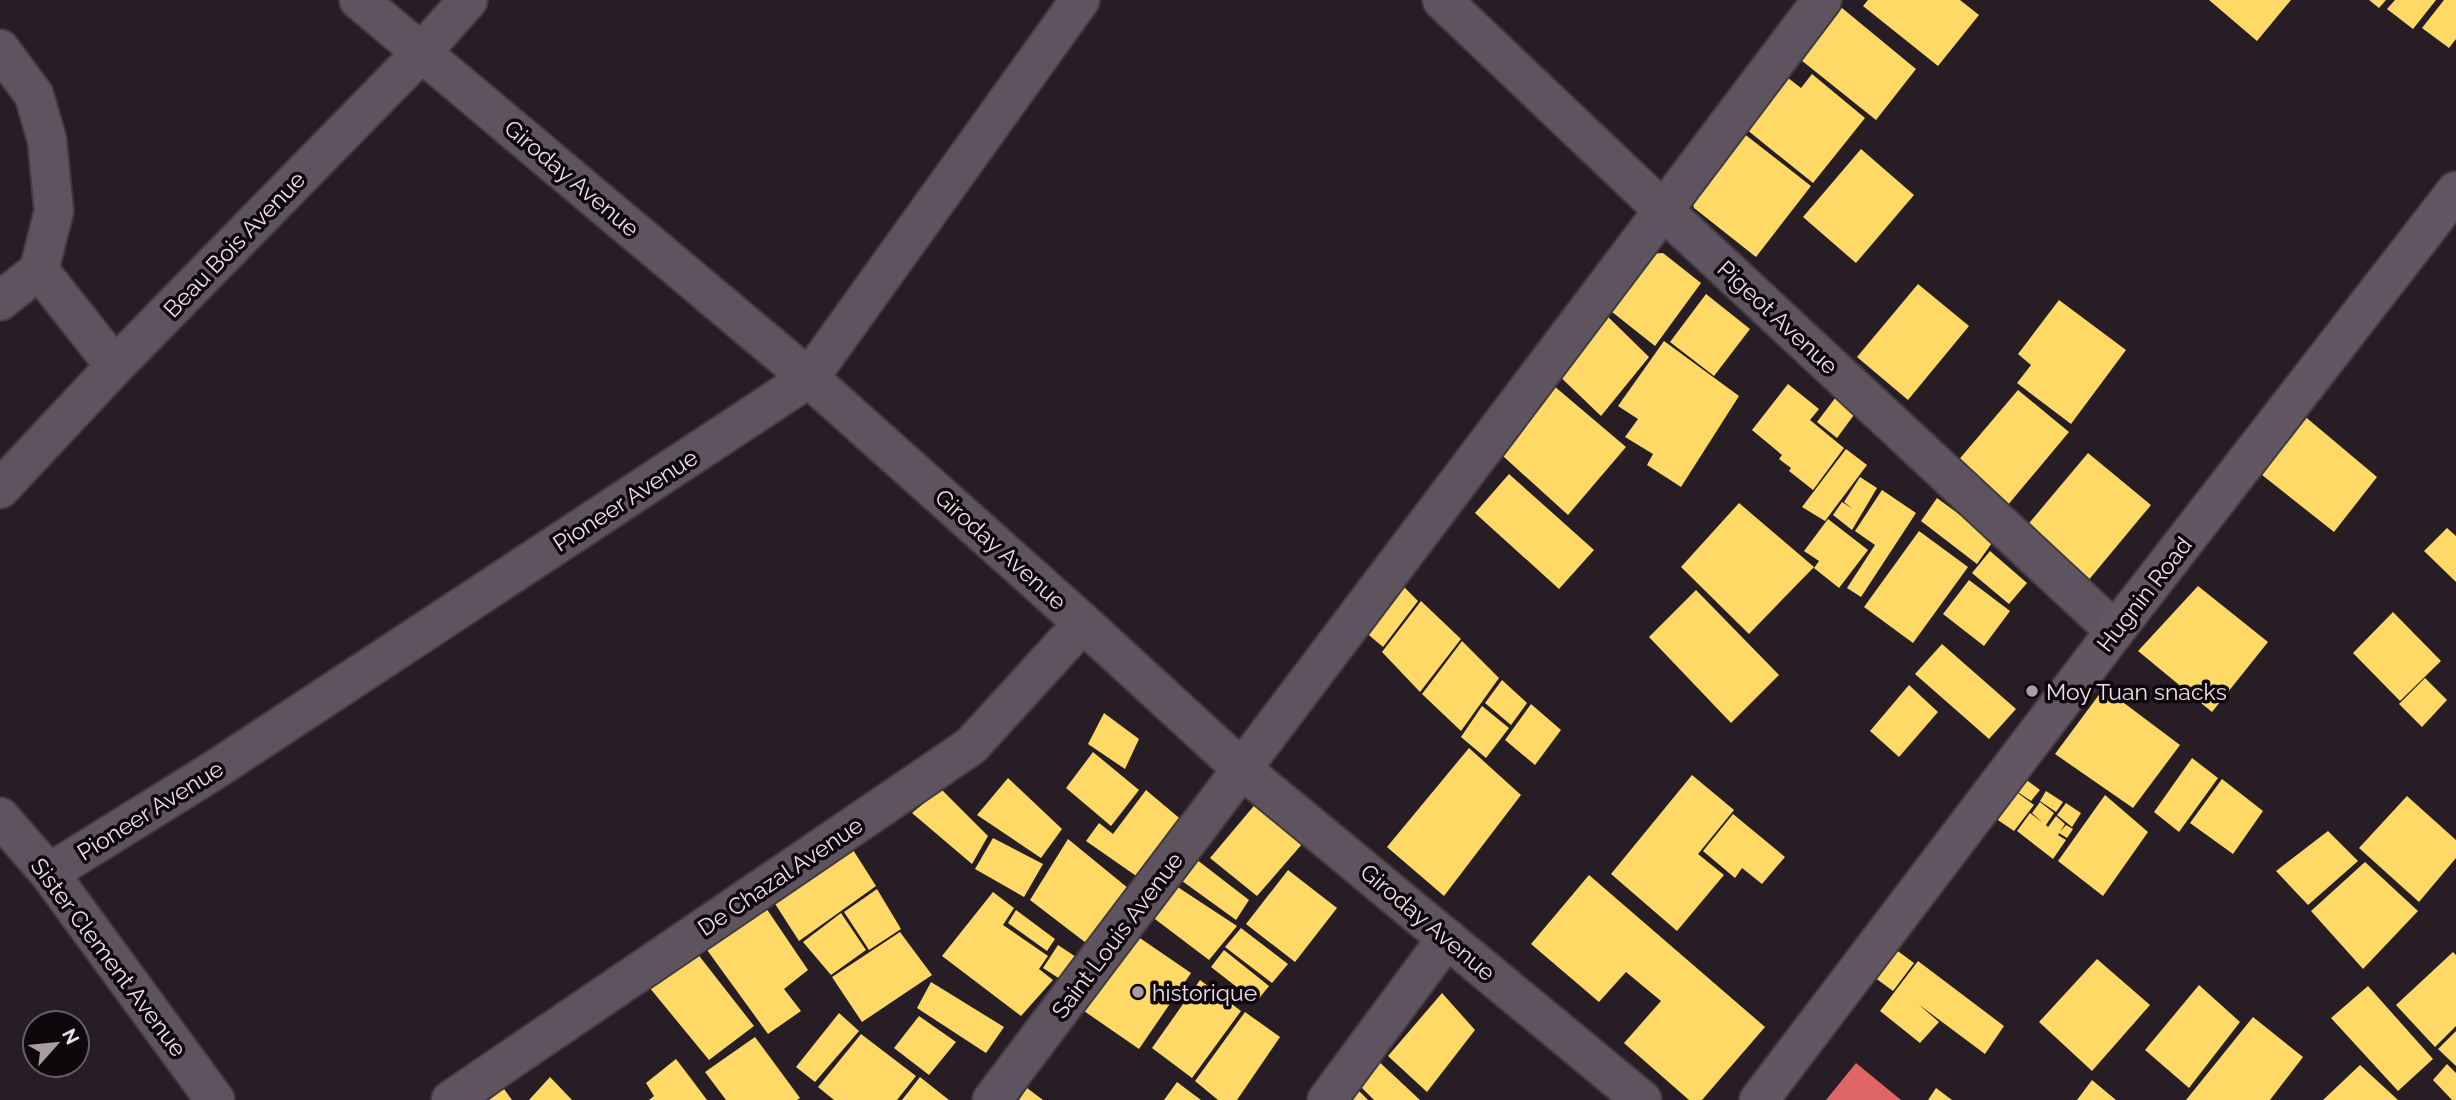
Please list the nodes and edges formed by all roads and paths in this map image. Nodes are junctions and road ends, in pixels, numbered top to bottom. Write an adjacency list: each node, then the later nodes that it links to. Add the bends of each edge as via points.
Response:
1 (359, 0): 7 (street, Giroday Avenue)
2 (468, 0): 7 (street, Beau Bois Avenue)
3 (1080, 0): 13 (street, Pioneer Avenue)
4 (1442, 0): 9 (street, Pigeot Avenue)
5 (1822, 0): 9 (street, Saint Louis Avenue)
6 (0, 49): 10 (street, via 34,95 47,140 54,211)
7 (422, 52): 12 (street, Beau Bois Avenue); 13 (street, Giroday Avenue)
8 (2456, 191): 16 (main road, Hugnin Road)
9 (1664, 211): 16 (street, Pigeot Avenue); 17 (street, Saint Louis Avenue)
10 (39, 270): 11 (street); 12 (street)
11 (0, 301)
12 (115, 366): 14 (street, Beau Bois Avenue)
13 (809, 378): 15 (street, Giroday Avenue); 19 (street, Pioneer Avenue, via 213,771)
14 (0, 489)
15 (1083, 622): 17 (street, Giroday Avenue); 22 (street, De Chazal Avenue, via 971,746)
16 (2115, 632): 26 (main road, Hugnin Road)
17 (1243, 770): 20 (street, Giroday Avenue); 23 (street, Saint Louis Avenue)
18 (0, 817): 19 (street, Sister Clement Avenue)
19 (49, 873): 21 (street, Sister Clement Avenue)
20 (1447, 937): 24 (street); 25 (street, Giroday Avenue)
21 (215, 1100)
22 (451, 1100)
23 (992, 1100)
24 (1327, 1100)
25 (1642, 1100)
26 (1759, 1100)

